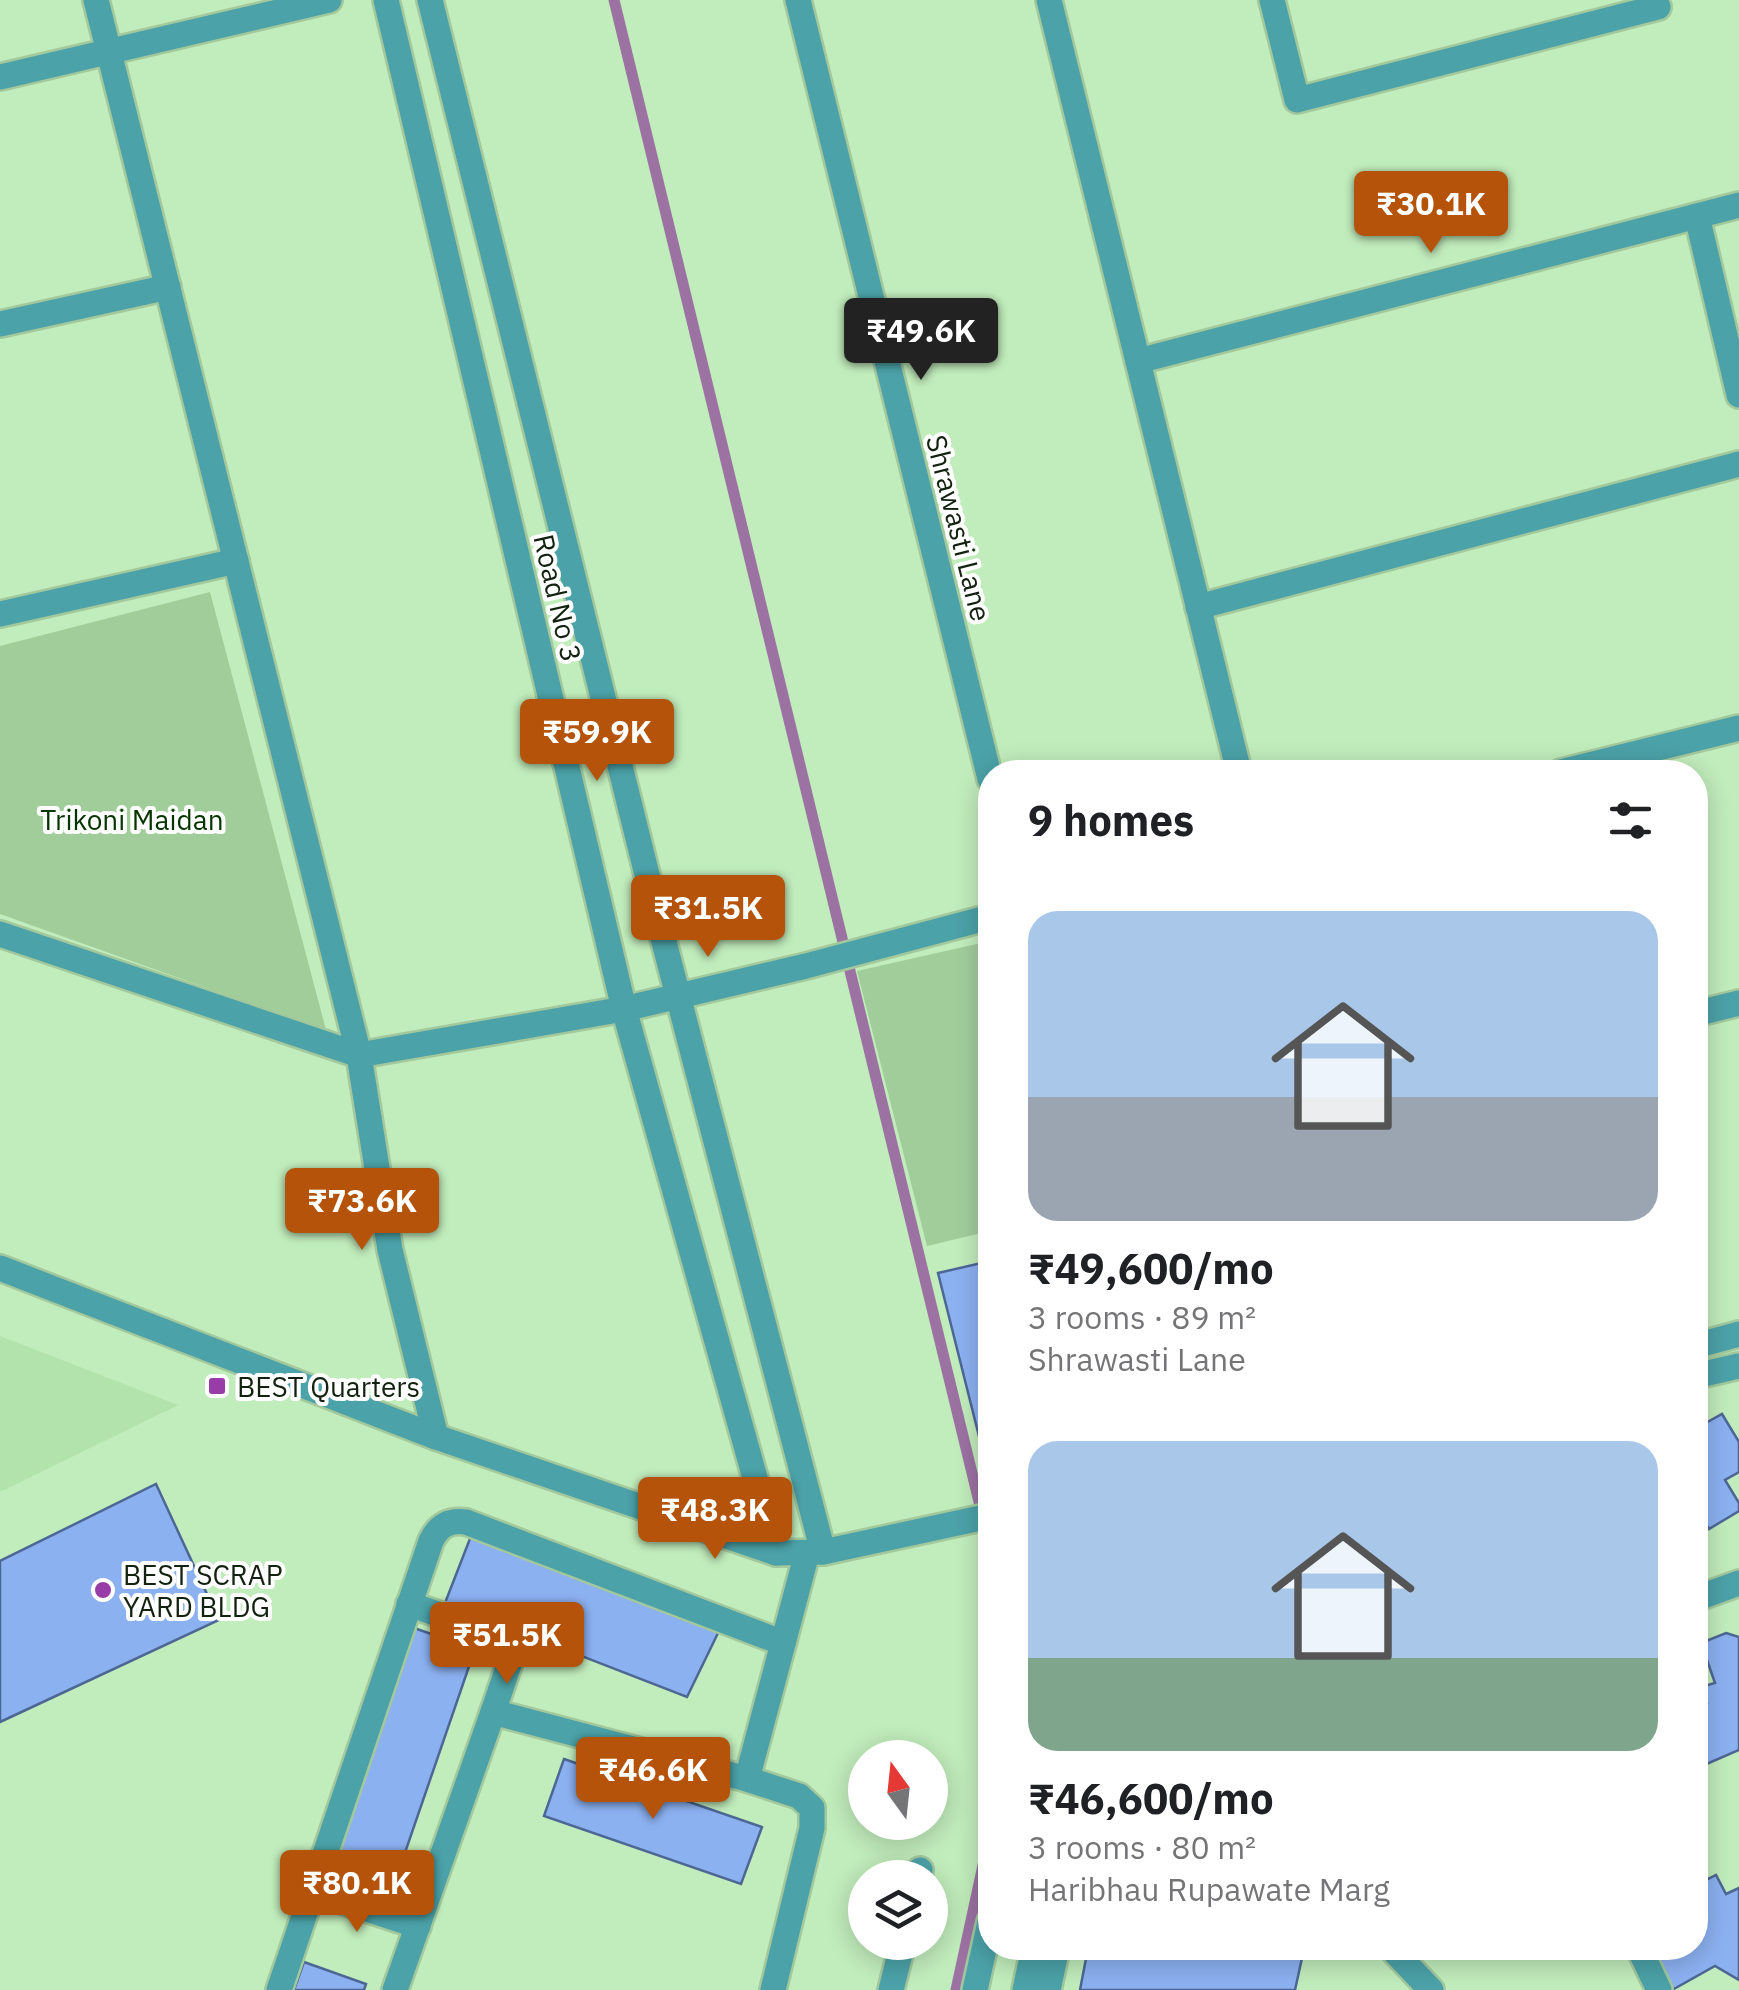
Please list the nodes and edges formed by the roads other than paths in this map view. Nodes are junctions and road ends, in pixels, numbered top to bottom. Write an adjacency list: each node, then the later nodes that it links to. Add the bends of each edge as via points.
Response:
1 (96, 0): 9 (street)
2 (330, 0): 9 (street)
3 (386, 0): 29 (street, Road No 3)
4 (430, 0): 27 (street)
5 (798, 0): 22 (street, Shrawasti Lane)
6 (1049, 0): 15 (street)
7 (1272, 0): 8 (street, via 1297,100)
8 (1658, 6)
9 (108, 51): 10 (street); 13 (street)
10 (0, 76)
11 (1739, 205): 12 (street)
12 (1697, 216): 15 (street); 16 (street)
13 (168, 287): 14 (street); 18 (street)
14 (0, 324)
15 (1138, 361): 19 (street)
16 (1739, 395)
17 (1739, 464): 19 (street)
18 (236, 561): 20 (street); 31 (street)
19 (1198, 607): 23 (street)
20 (0, 614)
21 (1739, 728): 24 (street)
22 (985, 760)
23 (1236, 760)
24 (1610, 760)
25 (978, 920): 27 (street)
26 (0, 934): 31 (street)
27 (678, 996): 29 (street); 39 (street)
28 (1739, 1003): 30 (street)
29 (624, 1009): 31 (street); 40 (street, Road No 3)
30 (1708, 1011)
31 (360, 1055): 37 (street, via 390,1250)
32 (0, 1268): 37 (street)
33 (1739, 1334): 34 (street)
34 (1708, 1342)
35 (1739, 1366): 36 (street)
36 (1708, 1373)
37 (436, 1437): 40 (street)
38 (978, 1519): 39 (street)
39 (815, 1552): 40 (street); 44 (street)
40 (776, 1554)
41 (1739, 1583): 42 (street)
42 (1708, 1594)
43 (409, 1604): 44 (street, via 436,1530 466,1522); 45 (street, via 506,1638 513,1653); 47 (street)
44 (782, 1643): 46 (street)
45 (494, 1712): 46 (street); 48 (street)
46 (747, 1780): 57 (street, via 799,1796 812,1808)
47 (312, 1892): 48 (street); 55 (street)
48 (418, 1926): 56 (street)
49 (898, 1960): 58 (street)
50 (982, 1960): 59 (street)
51 (1032, 1960): 60 (street)
52 (1054, 1960): 61 (street)
53 (1402, 1960): 62 (street)
54 (1645, 1960): 63 (street)
55 (279, 1990)
56 (395, 1990)
57 (773, 1990)
58 (891, 1990)
59 (975, 1990)
60 (1026, 1990)
61 (1048, 1990)
62 (1431, 1990)
63 (1659, 1990)

